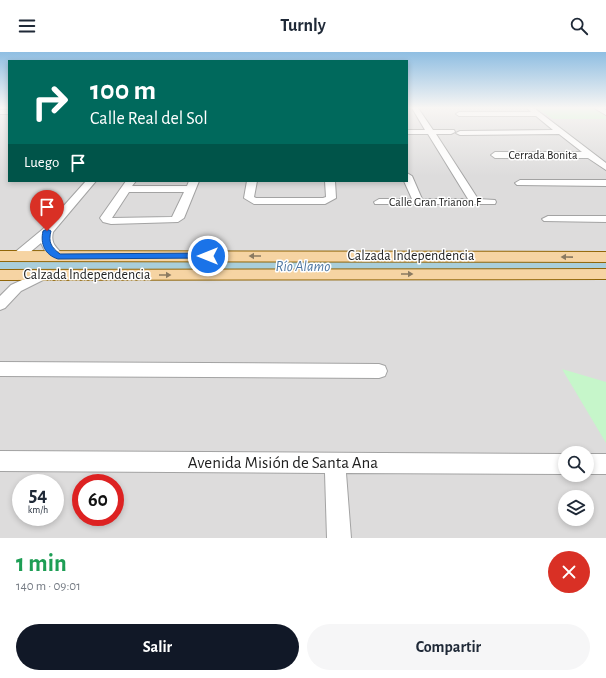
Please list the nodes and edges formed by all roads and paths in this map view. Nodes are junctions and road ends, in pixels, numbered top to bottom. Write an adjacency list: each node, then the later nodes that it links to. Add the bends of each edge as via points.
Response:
1 (408, 132): 2 (street)
2 (431, 132): 3 (street); 19 (street)
3 (451, 132)
4 (561, 132): 5 (street); 7 (street)
5 (460, 133)
6 (495, 155): 7 (street, Cerrada Bonita)
7 (591, 155): 8 (street)
8 (606, 166)
9 (408, 178): 18 (street)
10 (90, 182): 23 (street)
11 (252, 182): 12 (street, via 250,200 277,201 329,200)
12 (330, 182)
13 (520, 183): 14 (street)
14 (606, 183)
15 (128, 185): 16 (street); 16 (street, via 107,220 174,220 178,218)
16 (193, 185)
17 (378, 202): 18 (street, Calle Gran Trianon F)
18 (418, 202): 19 (street, Calle Gran Trianon F)
19 (476, 202): 20 (street, Calle Gran Trianon F)
20 (491, 202)
21 (548, 219): 22 (street)
22 (606, 219)
23 (47, 231): 25 (street); 26 (street, via 46,245)
24 (0, 256): 25 (main road, Calzada Independencia)
25 (18, 256): 26 (main road, Calzada Independencia)
26 (58, 256): 27 (main road, Calzada Independencia)
27 (178, 256): 28 (main road, Calzada Independencia, one-way to 27); 35 (main road, via 154,261 43,262 33,264)
28 (374, 256): 29 (main road, Calzada Independencia); 34 (main road, via 370,263 359,269 292,270)
29 (476, 256): 30 (main road, Calzada Independencia, one-way to 29); 31 (main road, via 460,261 402,262 392,264 387,268)
30 (606, 258)
31 (386, 274): 32 (main road, Calzada Independencia, one-way to 32); 34 (main road, Calzada Independencia)
32 (606, 274)
33 (42, 275): 34 (main road, Calzada Independencia, one-way to 34); 35 (main road, Calzada Independencia); 36 (street, via 16,288)
34 (279, 275)
35 (4, 279)
36 (0, 304)
37 (0, 369): 38 (street)
38 (380, 370)
39 (0, 461): 40 (street, Avenida Misión de Santa Ana)
40 (335, 462): 41 (street, Avenida Misión de Santa Ana); 44 (street)
41 (558, 464)
42 (594, 464): 43 (street)
43 (606, 464)
44 (339, 538)

